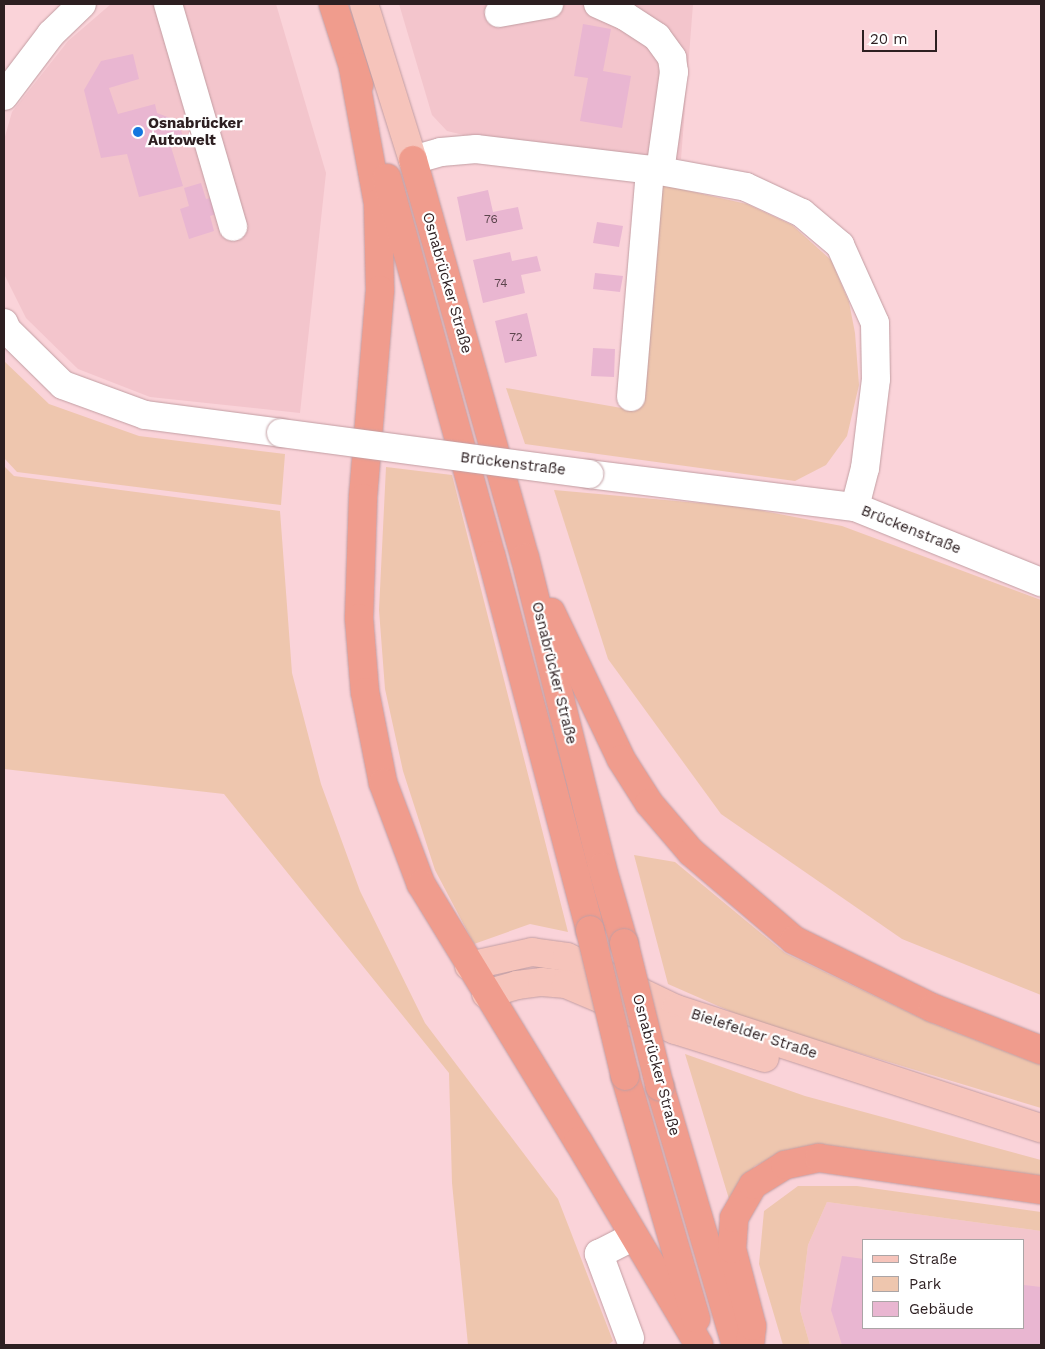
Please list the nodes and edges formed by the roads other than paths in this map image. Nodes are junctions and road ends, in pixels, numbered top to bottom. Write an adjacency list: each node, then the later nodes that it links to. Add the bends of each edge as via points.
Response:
1 (82, 4): 9 (street, via 51,34)
2 (168, 4): 12 (street)
3 (333, 4): 8 (highway, Osnabrücker Straße)
4 (364, 4): 10 (main road, Osnabrücker Straße)
5 (549, 4): 7 (street)
6 (598, 4): 11 (street, via 657,37 672,58 674,72)
7 (499, 13)
8 (353, 67): 18 (highway, via 378,203 380,290 363,498 359,618 365,692 383,783 421,884); 27 (highway, Osnabrücker Straße, bridge, via 394,200 491,554 625,1076)
9 (4, 96)
10 (413, 160): 11 (street, via 441,152 476,149); 16 (highway, Osnabrücker Straße)
11 (655, 171): 14 (street); 15 (street, via 746,187 802,213 840,245 875,323 876,379 865,468)
12 (233, 227)
13 (4, 323): 15 (street, Brückenstraße, bridge, via 7,330 64,385 145,415)
14 (631, 397)
15 (854, 508): 17 (street, Brückenstraße)
16 (525, 558): 20 (highway, via 621,759 649,802 690,852 794,940 933,1008); 28 (highway, Osnabrücker Straße, bridge, via 660,1087)
17 (1041, 582)
18 (469, 966): 19 (highway); 21 (main road, Bielefelder Straße, via 532,952 567,957 676,1009)
19 (486, 994): 22 (main road, Bielefelder Straße, via 517,985 566,984 675,1030); 24 (highway)
20 (1041, 1050)
21 (1041, 1128)
22 (1041, 1142)
23 (1041, 1190): 29 (highway, via 819,1158 785,1165 753,1185 734,1218 732,1249 752,1326)
24 (634, 1236): 25 (street, via 599,1254); 26 (highway)
25 (630, 1338)
26 (699, 1345)
27 (703, 1345)
28 (736, 1345)
29 (750, 1345)

